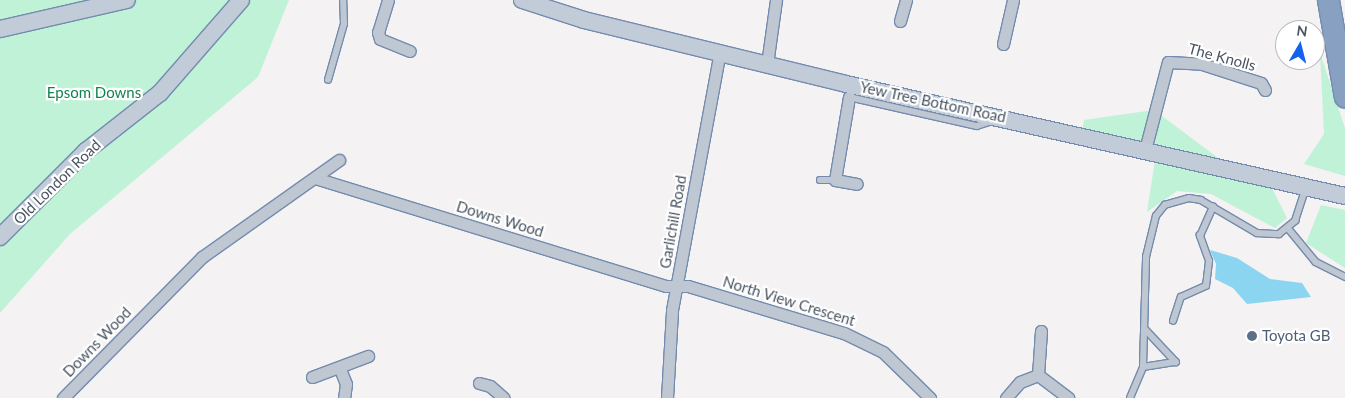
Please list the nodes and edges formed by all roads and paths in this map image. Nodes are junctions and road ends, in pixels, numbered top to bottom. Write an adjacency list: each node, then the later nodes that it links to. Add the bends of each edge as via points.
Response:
1 (127, 0): 11 (main road)
2 (241, 0): 30 (main road, Old London Road, via 160,93 86,151)
3 (343, 0): 16 (lane, via 344,24)
4 (388, 0): 13 (street, via 378,32 380,39)
5 (522, 0): 14 (main road, Yew Tree Bottom Road, via 568,16)
6 (776, 0): 15 (street)
7 (906, 0): 10 (street)
8 (1013, 0): 12 (street)
9 (1328, 0): 19 (highway)
10 (900, 21)
11 (0, 29)
12 (1003, 44)
13 (410, 51)
14 (720, 52): 15 (main road, Yew Tree Bottom Road); 32 (street, Garlichill Road)
15 (766, 64): 18 (main road, Yew Tree Bottom Road)
16 (328, 80)
17 (1265, 90): 20 (street, The Knolls, via 1262,83 1202,64 1168,62)
18 (847, 91): 20 (main road, Yew Tree Bottom Road, via 997,116); 24 (street)
19 (1345, 97)
20 (1145, 150): 26 (main road, Yew Tree Bottom Road)
21 (339, 160): 22 (street, Downs Wood)
22 (315, 178): 32 (street, Downs Wood); 42 (street, Downs Wood, via 202,257)
23 (820, 180): 24 (lane)
24 (835, 180): 25 (street)
25 (858, 184)
26 (1306, 185): 27 (main road, Yew Tree Bottom Road); 29 (lane, via 1295,221)
27 (1345, 196)
28 (1213, 207): 29 (lane, via 1257,233 1279,234); 33 (lane, via 1200,236 1208,261 1206,286 1181,298); 34 (lane, via 1201,200 1178,199 1156,216 1146,257)
29 (1288, 228): 31 (lane, via 1316,262)
30 (0, 237)
31 (1345, 277)
32 (677, 286): 45 (street, Garlichill Road); 46 (street, North View Crescent, via 860,339 906,370)
33 (1173, 321)
34 (1146, 330): 37 (lane); 37 (lane, via 1176,362)
35 (1041, 331): 39 (street)
36 (368, 356): 38 (street)
37 (1143, 367): 49 (lane)
38 (340, 368): 40 (street); 43 (street, via 346,384)
39 (1038, 375): 47 (street, via 1020,382); 48 (street)
40 (312, 377)
41 (479, 383): 44 (street, via 490,386)
42 (63, 398)
43 (344, 398)
44 (504, 398)
45 (667, 398)
46 (930, 398)
47 (1006, 398)
48 (1068, 398)
49 (1130, 398)

